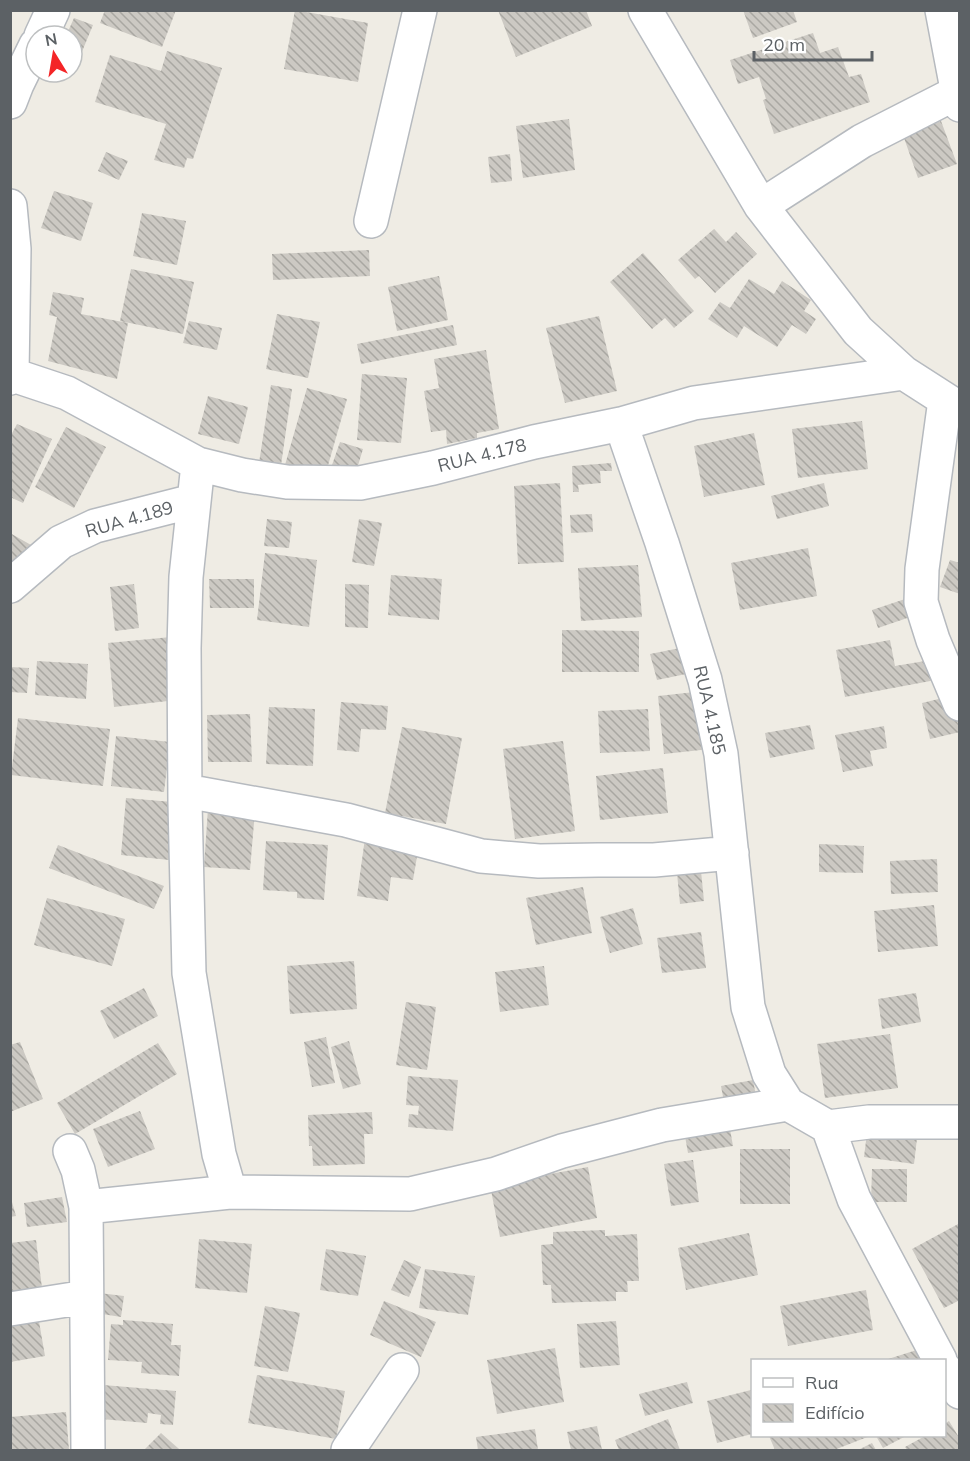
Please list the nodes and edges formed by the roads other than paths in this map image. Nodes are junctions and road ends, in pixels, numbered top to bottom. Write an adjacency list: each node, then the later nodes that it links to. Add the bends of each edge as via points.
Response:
1 (53, 10): 5 (street)
2 (420, 10): 11 (street)
3 (645, 10): 10 (street)
4 (942, 10): 7 (street)
5 (47, 24)
6 (24, 70): 8 (street)
7 (959, 96): 10 (street, via 862,141)
8 (10, 102)
9 (10, 206): 13 (street, via 14,249)
10 (761, 206): 12 (street, via 858,331)
11 (371, 221)
12 (904, 372): 14 (street); 15 (street, RUA 4.178, via 694,403)
13 (11, 375): 16 (street, RUA 4.178, via 67,393)
14 (955, 400): 19 (street, via 922,569 921,602)
15 (621, 424): 16 (street, RUA 4.178, via 360,483 287,482); 21 (street, RUA 4.185, via 705,680 721,754)
16 (198, 464): 17 (street)
17 (193, 501): 18 (street, RUA 4.189, via 95,526 61,542); 20 (street, via 184,648)
18 (10, 586)
19 (960, 704)
20 (186, 791): 21 (street, via 346,819 481,856 598,861); 26 (street, via 189,973 219,1154)
21 (732, 853): 22 (street, RUA 4.185, via 748,1007 769,1074)
22 (788, 1104): 24 (street); 26 (street, via 662,1125 562,1151 496,1174 410,1194)
23 (960, 1121): 24 (street, via 869,1122)
24 (828, 1127): 30 (street, via 855,1199)
25 (70, 1150): 27 (street)
26 (230, 1192): 27 (street)
27 (86, 1207): 28 (street)
28 (86, 1297): 29 (street); 34 (street)
29 (10, 1309)
30 (939, 1359)
31 (402, 1370): 35 (street)
32 (946, 1370): 33 (street)
33 (960, 1392)
34 (87, 1450)
35 (348, 1450)

